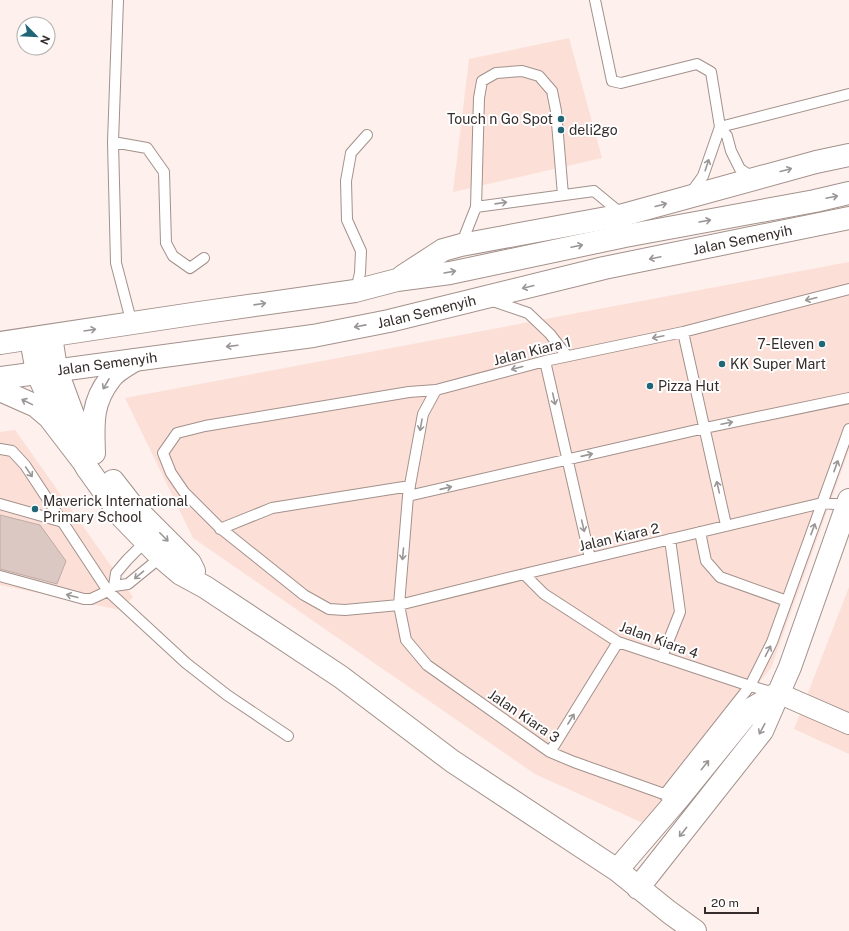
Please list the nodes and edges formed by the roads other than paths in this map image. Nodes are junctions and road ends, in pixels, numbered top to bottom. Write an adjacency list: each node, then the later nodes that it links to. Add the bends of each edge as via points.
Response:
1 (118, 0): 6 (lane)
2 (595, 0): 4 (lane, via 612,80 621,83 697,64 711,72)
3 (849, 94): 4 (lane)
4 (720, 127): 8 (lane, via 727,136 730,150 740,169); 11 (lane, one-way to 4, via 703,176)
5 (368, 135): 21 (lane, via 351,153 346,181 347,220 361,251 360,273)
6 (113, 142): 18 (lane, via 147,148 164,172 166,243 173,256 190,268); 23 (lane, via 116,264)
7 (849, 155): 8 (main road, one-way to 7)
8 (754, 178): 11 (main road)
9 (849, 193): 19 (main road, Jalan Semenyih, one-way to 9, via 450,272)
10 (563, 195): 12 (lane, one-way to 10); 12 (lane, via 552,92 539,76 522,71 496,73 482,81 480,92); 13 (lane, via 594,191)
11 (687, 198): 13 (main road, one-way to 11)
12 (476, 207): 16 (lane)
13 (623, 215): 16 (main road)
14 (849, 218): 17 (main road, Jalan Semenyih)
15 (849, 232): 17 (main road, via 775,247)
16 (460, 245): 19 (main road, via 443,250)
17 (693, 250): 22 (main road, Jalan Semenyih, one-way to 22, via 604,268)
18 (204, 258)
19 (397, 280): 21 (main road, Jalan Semenyih)
20 (849, 289): 24 (lane, Jalan Kiara 1, one-way to 24)
21 (355, 291): 23 (main road, Jalan Semenyih, one-way to 21)
22 (484, 298): 27 (lane, via 528,313 550,334); 28 (main road, Jalan Semenyih, one-way to 28, via 313,336)
23 (132, 324): 25 (main road, Jalan Semenyih, one-way to 23)
24 (683, 332): 27 (lane, Jalan Kiara 1, one-way to 27); 35 (lane)
25 (41, 337): 26 (main road, Jalan Semenyih); 30 (main road)
26 (0, 343)
27 (567, 356): 29 (lane, Jalan Kiara 1)
28 (136, 359): 30 (main road, Jalan Semenyih); 38 (main road, one-way to 38, via 110,378 97,400)
29 (546, 361): 33 (lane, Jalan Kiara 1, one-way to 33); 39 (lane, one-way to 39)
30 (46, 371): 31 (main road, Jalan Semenyih); 38 (main road, via 73,414)
31 (0, 378)
32 (0, 390): 38 (main road, one-way to 32, via 36,406)
33 (436, 390): 40 (lane, one-way to 40, via 423,414); 46 (lane, Jalan Kiara 1, via 409,392 205,426 177,433 163,453 184,492)
34 (849, 398): 35 (lane, one-way to 34)
35 (705, 428): 39 (lane, one-way to 35); 45 (lane, one-way to 35)
36 (849, 429): 41 (lane, one-way to 36)
37 (0, 449): 44 (lane, one-way to 44, via 12,451 25,465)
38 (88, 457): 49 (main road, via 123,518); 54 (main road, one-way to 54, via 101,466 131,504 190,563)
39 (568, 460): 40 (lane, one-way to 39); 51 (lane, one-way to 51)
40 (409, 491): 46 (lane, via 272,508); 57 (lane, one-way to 57)
41 (822, 502): 42 (lane, Jalan Kiara 2); 45 (lane, Jalan Kiara 2); 56 (lane, one-way to 41)
42 (848, 503): 61 (main road, via 790,668)
43 (0, 504): 44 (lane)
44 (63, 522): 55 (lane)
45 (726, 525): 47 (lane, Jalan Kiara 2)
46 (220, 529): 57 (lane, Jalan Kiara 2, via 304,595 329,609)
47 (700, 532): 48 (lane, Jalan Kiara 2); 56 (lane, via 706,560 720,577)
48 (670, 539): 51 (lane, Jalan Kiara 2); 59 (lane, via 680,612)
49 (146, 542): 50 (main road); 55 (lane, via 116,573)
50 (161, 557): 54 (main road, via 181,574); 55 (lane, one-way to 55, via 128,584)
51 (590, 558): 52 (lane, Jalan Kiara 2)
52 (524, 574): 57 (lane, Jalan Kiara 2); 58 (lane, Jalan Kiara 4, via 544,594)
53 (0, 576): 55 (lane, one-way to 53, via 91,599 84,599)
54 (205, 587): 66 (main road, via 342,677 452,761)
55 (111, 588): 63 (lane, via 186,663 227,695)
56 (787, 601): 60 (lane, one-way to 56, via 772,642)
57 (399, 605): 64 (lane, Jalan Kiara 3, via 406,640 427,665)
58 (618, 642): 59 (lane, Jalan Kiara 4); 64 (lane, one-way to 58)
59 (662, 657): 60 (lane, Jalan Kiara 4)
60 (750, 686): 61 (lane, Jalan Kiara 4); 65 (lane)
61 (778, 693): 62 (street); 65 (main road, one-way to 61, via 752,709); 67 (main road, one-way to 67, via 762,731)
62 (849, 724)
63 (288, 736)
64 (550, 752): 65 (lane, Jalan Kiara 3)
65 (671, 797): 66 (main road)
66 (617, 870): 67 (main road)
67 (638, 888): 68 (main road)
68 (695, 931)

